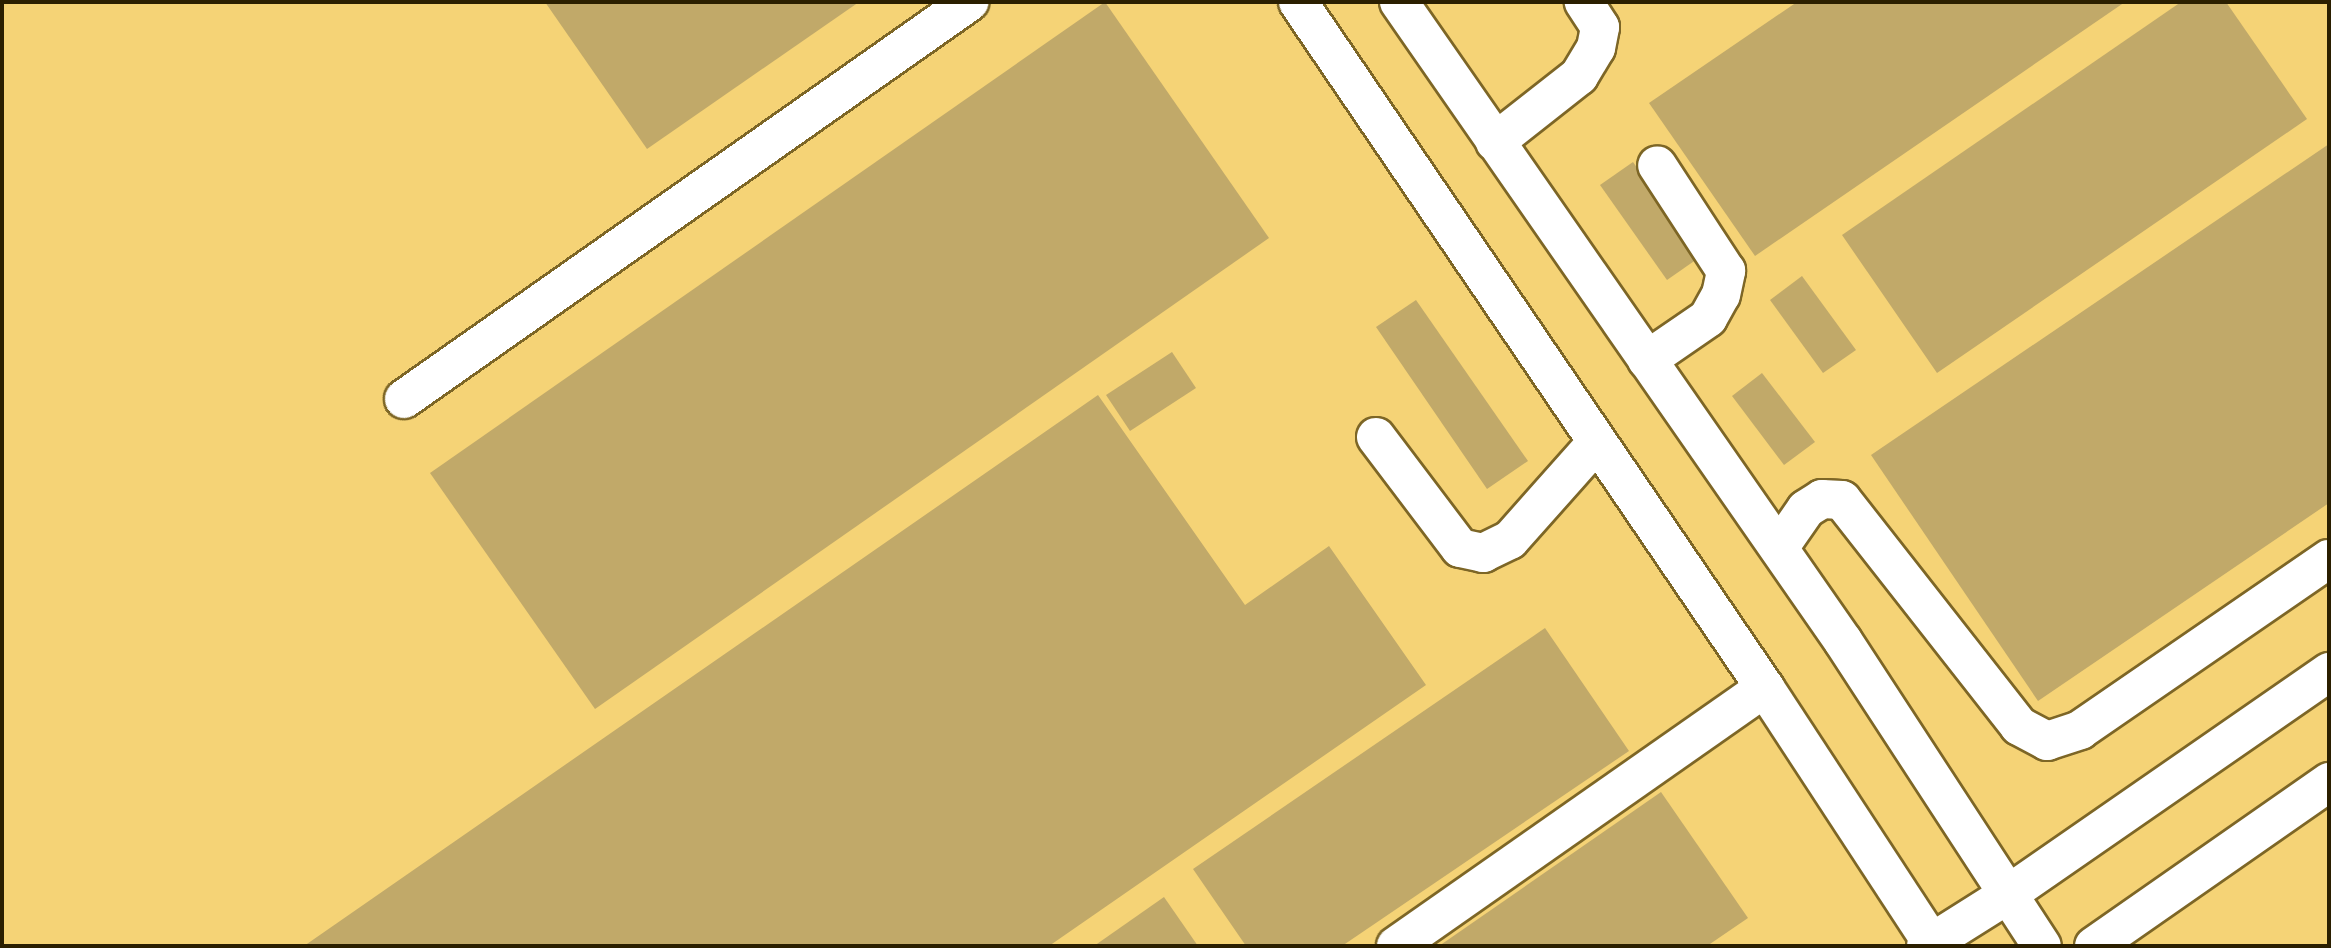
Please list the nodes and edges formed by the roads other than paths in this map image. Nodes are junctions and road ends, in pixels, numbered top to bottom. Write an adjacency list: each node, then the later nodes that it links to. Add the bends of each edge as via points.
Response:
1 (969, 2): 8 (street)
2 (1298, 2): 10 (street)
3 (1399, 2): 5 (street)
4 (1584, 2): 5 (street, via 1600,27 1596,48 1579,76)
5 (1496, 142): 7 (street)
6 (1657, 165): 7 (street, via 1726,271 1721,295 1708,318)
7 (1647, 360): 11 (street)
8 (404, 400)
9 (1376, 437): 10 (street, via 1460,548 1483,553 1510,540)
10 (1597, 442): 14 (street)
11 (1779, 548): 12 (street, via 1806,509 1822,499 1842,500 2019,726 2047,741 2080,730); 16 (street)
12 (2329, 559)
13 (2329, 672): 16 (street)
14 (1765, 688): 17 (street); 18 (street)
15 (2329, 782): 20 (street)
16 (2007, 895): 17 (street); 19 (street)
17 (1930, 945)
18 (1396, 946)
19 (2042, 946)
20 (2094, 946)

